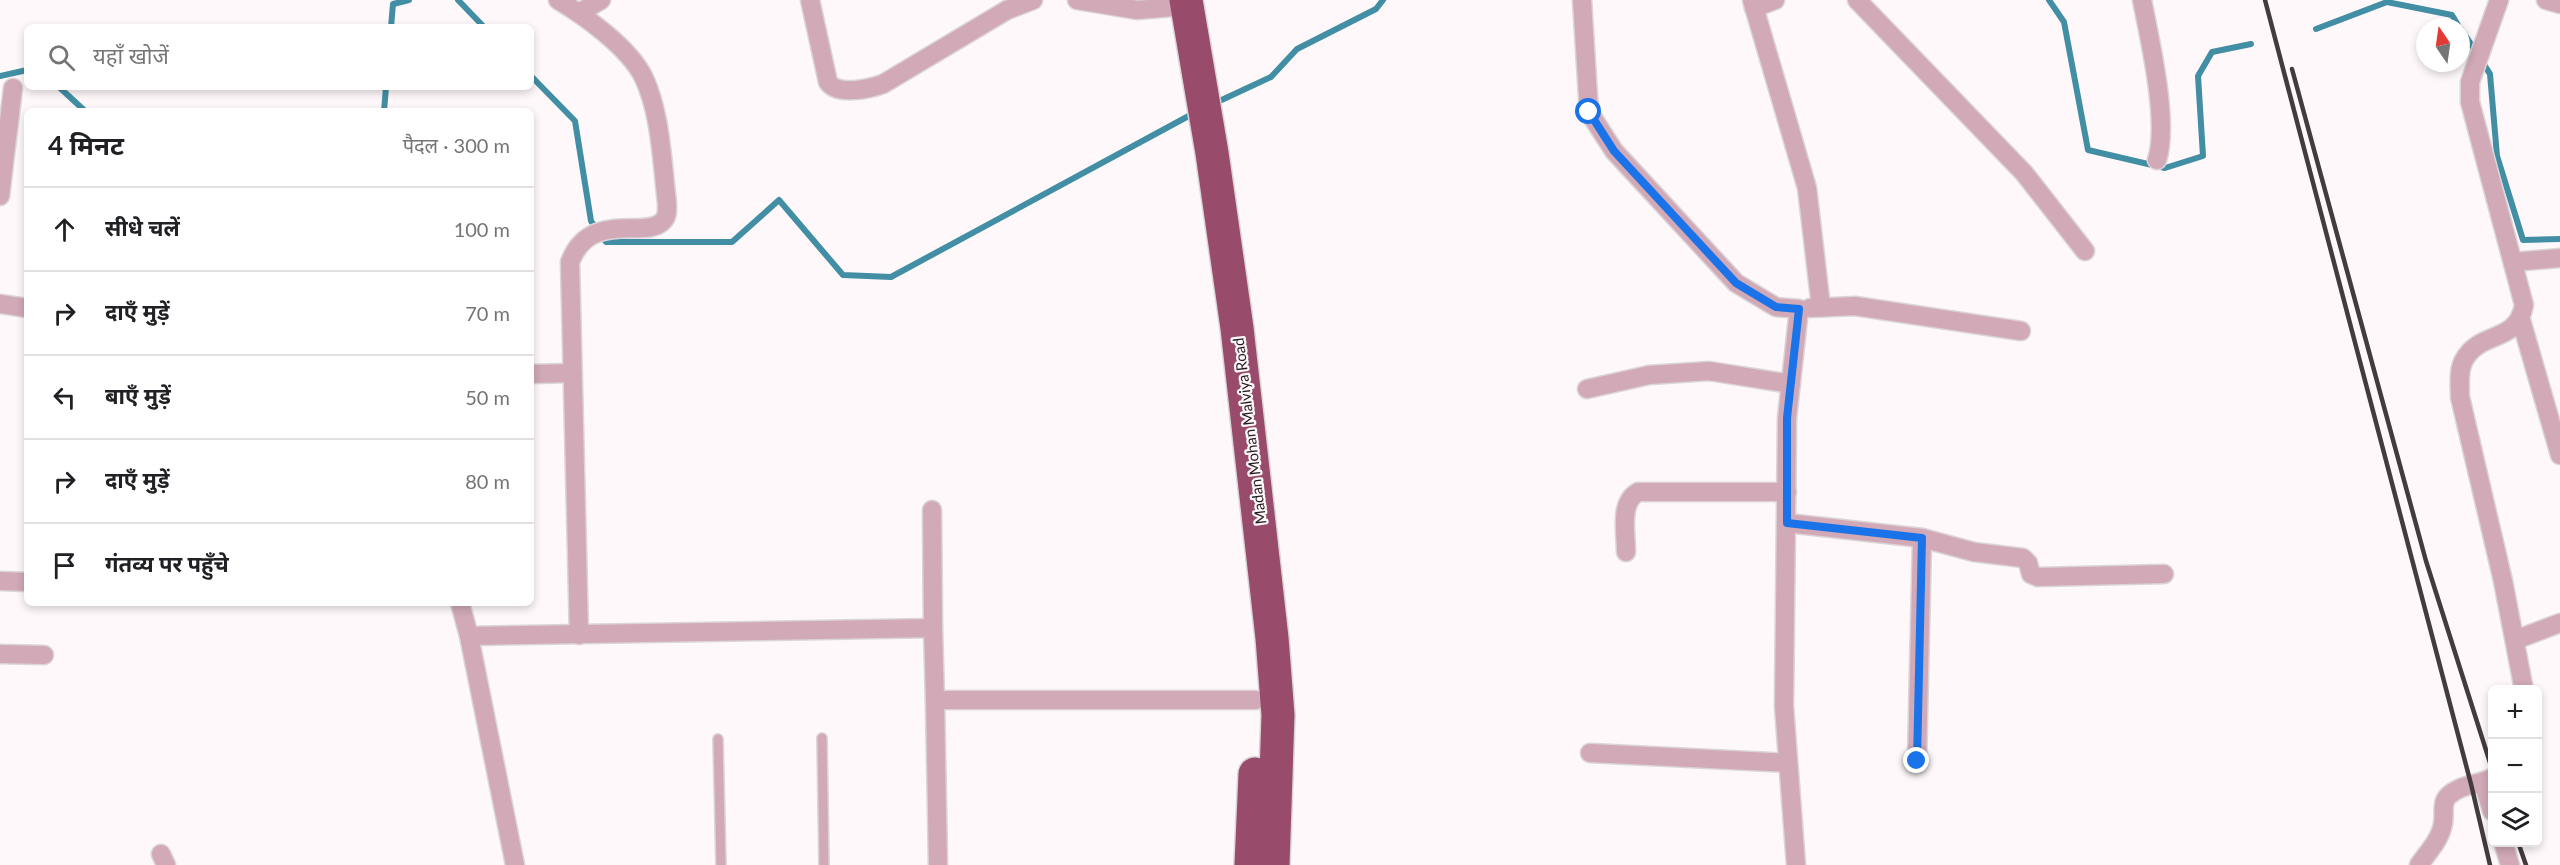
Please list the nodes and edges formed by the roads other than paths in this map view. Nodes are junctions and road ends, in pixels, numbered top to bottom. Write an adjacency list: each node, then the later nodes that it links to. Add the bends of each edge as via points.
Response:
1 (558, 0): 15 (street)
2 (601, 0): 15 (street)
3 (810, 0): 4 (street, via 828,82 838,90 883,84 1007,10)
4 (1033, 0)
5 (1077, 0): 12 (street, via 1137,10)
6 (1582, 0): 26 (street, via 1589,112 1614,151 1736,283 1776,307)
7 (1775, 0): 13 (street)
8 (1857, 0): 20 (street, via 2024,173)
9 (2142, 0): 18 (street, via 2153,55 2160,130)
10 (2499, 0): 22 (street, via 2470,82 2470,102)
11 (2547, 0): 14 (street)
12 (1177, 2): 17 (highway, Madan Mohan Malviya Road)
13 (1753, 4): 25 (street, via 1807,189)
14 (2560, 4)
15 (579, 13): 29 (street, via 629,57 643,76 651,97 667,215 654,226 598,233 579,244 570,262)
16 (13, 88): 19 (street)
17 (1206, 157): 52 (highway, Madan Mohan Malviya Road); 65 (highway, Madan Mohan Malviya Road, via 1241,362 1272,638 1278,715)
18 (2157, 160)
19 (0, 196)
20 (2085, 251)
21 (2560, 258): 22 (street)
22 (2513, 262): 27 (street, via 2524,305)
23 (0, 304): 24 (street)
24 (24, 308)
25 (1821, 308): 26 (street); 28 (street, via 1855,306)
26 (1799, 309): 31 (street)
27 (2521, 320): 33 (street); 47 (street, via 2510,330 2478,344 2464,360 2460,378 2460,397)
28 (2021, 331)
29 (572, 373): 30 (street); 45 (street)
30 (534, 374)
31 (1791, 384): 32 (street, via 1709,371 1649,375); 34 (street)
32 (1587, 389)
33 (2560, 455)
34 (1787, 492): 36 (street); 38 (street, via 1638,492 1629,497 1626,506)
35 (932, 510): 44 (street)
36 (1787, 523): 37 (street); 57 (street, via 1784,706)
37 (1922, 538): 39 (street, via 1974,552 2023,558 2031,574 2038,577); 56 (street)
38 (1626, 552)
39 (2164, 573)
40 (0, 581): 41 (street)
41 (24, 582)
42 (461, 606): 46 (street)
43 (2560, 623): 47 (street)
44 (933, 628): 45 (street); 51 (street)
45 (579, 635): 46 (street)
46 (470, 636): 60 (street)
47 (2515, 640): 50 (street)
48 (0, 654): 49 (street)
49 (44, 655)
50 (2523, 685)
51 (935, 700): 52 (street); 63 (street)
52 (1256, 700): 64 (highway, Madan Mohan Malviya Road)
53 (822, 738): 62 (lane)
54 (718, 739): 61 (lane)
55 (1590, 753): 57 (street)
56 (1917, 761)
57 (1788, 762): 66 (street)
58 (2488, 780): 67 (street, via 2471,784 2445,799 2437,841)
59 (2504, 847): 68 (street)
60 (515, 865)
61 (721, 865)
62 (824, 865)
63 (938, 865)
64 (1251, 865)
65 (1274, 865)
66 (1796, 865)
67 (2420, 865)
68 (2510, 865)

